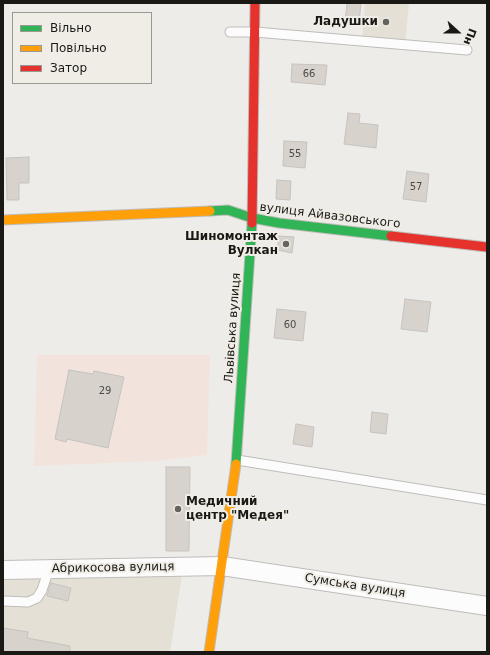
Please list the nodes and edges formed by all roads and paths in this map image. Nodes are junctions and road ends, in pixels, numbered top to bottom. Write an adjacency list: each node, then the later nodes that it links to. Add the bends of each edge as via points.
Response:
1 (256, 3): 3 (main road, Львівська вулиця)
2 (230, 32): 3 (lane)
3 (255, 32): 4 (lane); 5 (main road, Львівська вулиця)
4 (467, 50)
5 (252, 218): 6 (main road, вулиця Айвазовського, via 228,210); 7 (main road, вулиця Айвазовського); 8 (main road, Львівська вулиця)
6 (3, 220)
7 (487, 247)
8 (237, 460): 9 (lane); 10 (main road, Львівська вулиця)
9 (487, 500)
10 (222, 566): 11 (street, Абрикосова вулиця); 14 (street, Сумська вулиця); 15 (main road, Львівська вулиця)
11 (49, 569): 12 (street, Абрикосова вулиця); 13 (lane, via 37,598 28,602)
12 (3, 570)
13 (3, 601)
14 (487, 606)
15 (209, 652)

